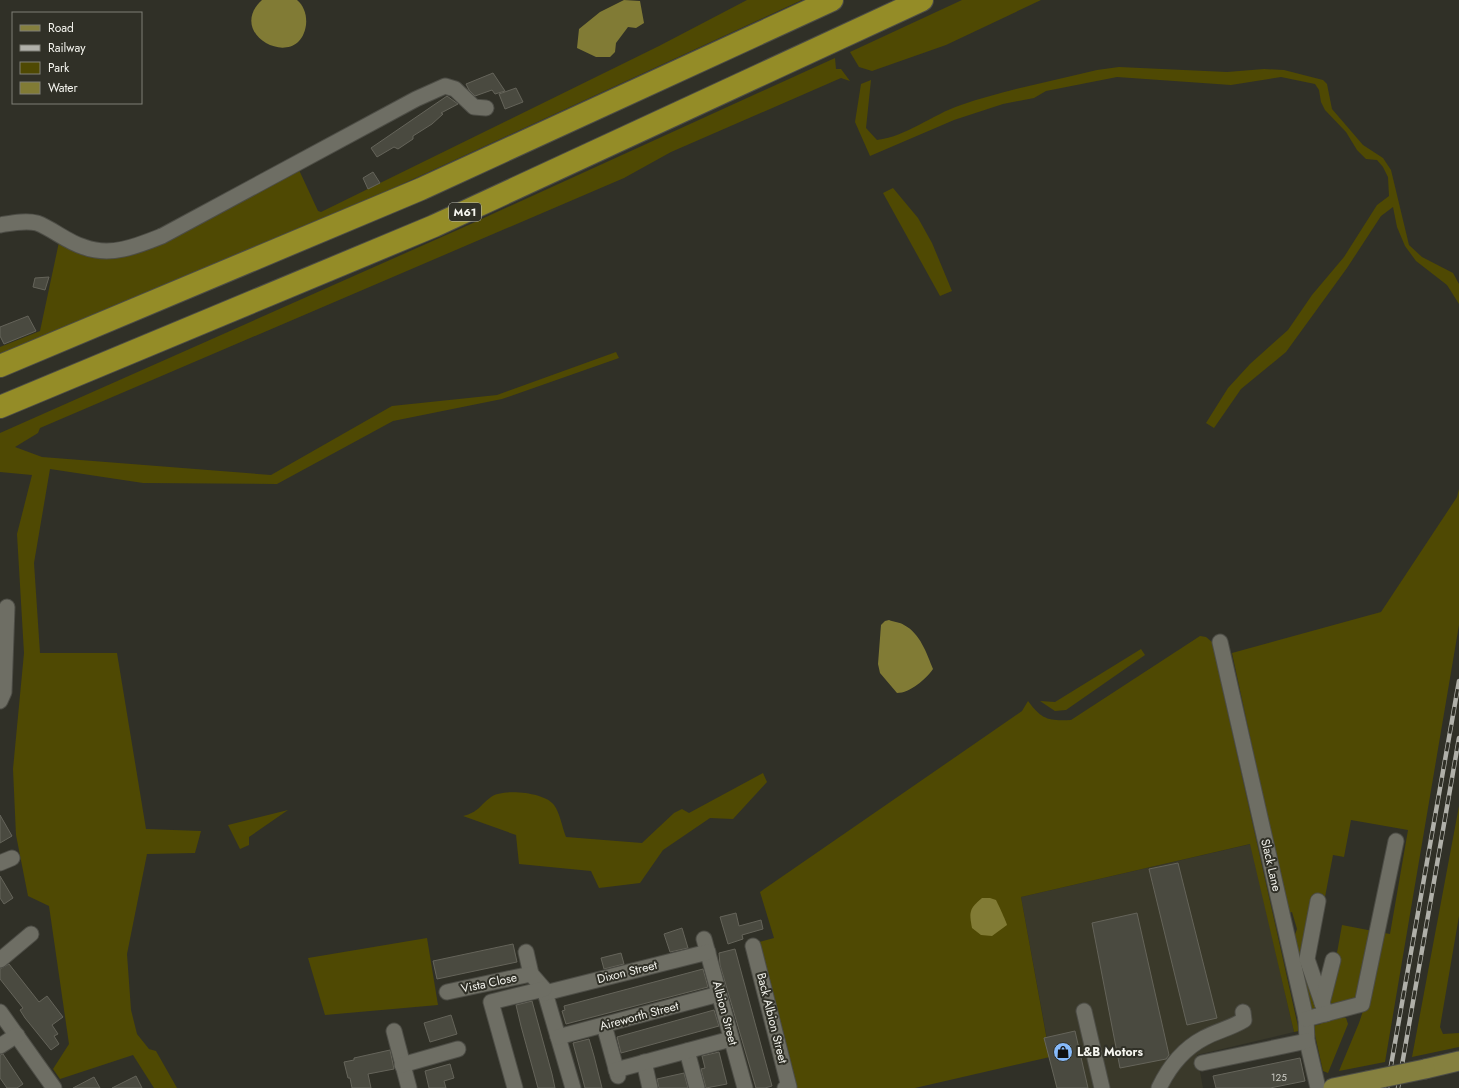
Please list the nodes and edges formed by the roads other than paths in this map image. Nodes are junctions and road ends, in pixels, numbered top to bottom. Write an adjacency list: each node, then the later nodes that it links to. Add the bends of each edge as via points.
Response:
1 (832, 0): 5 (highway, via 421,189)
2 (922, 0): 6 (highway, M61, via 434,226)
3 (486, 108): 4 (street, via 474,107 455,89 445,86 416,99 162,236 132,248 106,251 85,248 37,223)
4 (0, 225)
5 (0, 366)
6 (0, 407)
7 (7, 607): 9 (street, via 4,692)
8 (1220, 642): 26 (street, Slack Lane)
9 (0, 701)
10 (1396, 840): 22 (street, via 1362,1004)
11 (1318, 901): 22 (street, via 1307,959)
12 (32, 934): 16 (street)
13 (706, 946): 19 (street, Dixon Street); 21 (street, Albion Street)
14 (753, 946): 47 (street, Back Albion Street, via 789,1087)
15 (526, 952): 18 (street, Vista Close)
16 (0, 960)
17 (1333, 960): 22 (street)
18 (531, 974): 19 (street, Vista Close); 20 (street, Vista Close)
19 (545, 991): 30 (street); 43 (street, Dixon Street, via 491,1002)
20 (446, 992)
21 (719, 994): 27 (street, Aireworth Street); 31 (street, Albion Street)
22 (1324, 1008): 26 (street)
23 (1084, 1011): 48 (street)
24 (0, 1012): 29 (street)
25 (1243, 1012): 49 (street, via 1244,1020 1233,1027 1204,1037 1176,1059)
26 (1306, 1019): 32 (street, Slack Lane)
27 (604, 1025): 30 (street, Aireworth Street); 37 (street, via 617,1073)
28 (394, 1031): 39 (street)
29 (17, 1034): 33 (street); 41 (street)
30 (558, 1037): 44 (street)
31 (732, 1039): 35 (street); 40 (street, Albion Street)
32 (1307, 1040): 38 (street); 50 (street, Slack Lane)
33 (0, 1046)
34 (458, 1049): 39 (street)
35 (687, 1051): 37 (street); 46 (street)
36 (1459, 1061): 51 (main road, bridge)
37 (644, 1062): 45 (street)
38 (1202, 1063)
39 (402, 1065): 42 (street)
40 (741, 1087)
41 (54, 1088)
42 (409, 1088)
43 (515, 1088)
44 (574, 1088)
45 (650, 1088)
46 (697, 1088)
47 (785, 1088)
48 (1102, 1088)
49 (1159, 1088)
50 (1318, 1088)
51 (1333, 1088)

